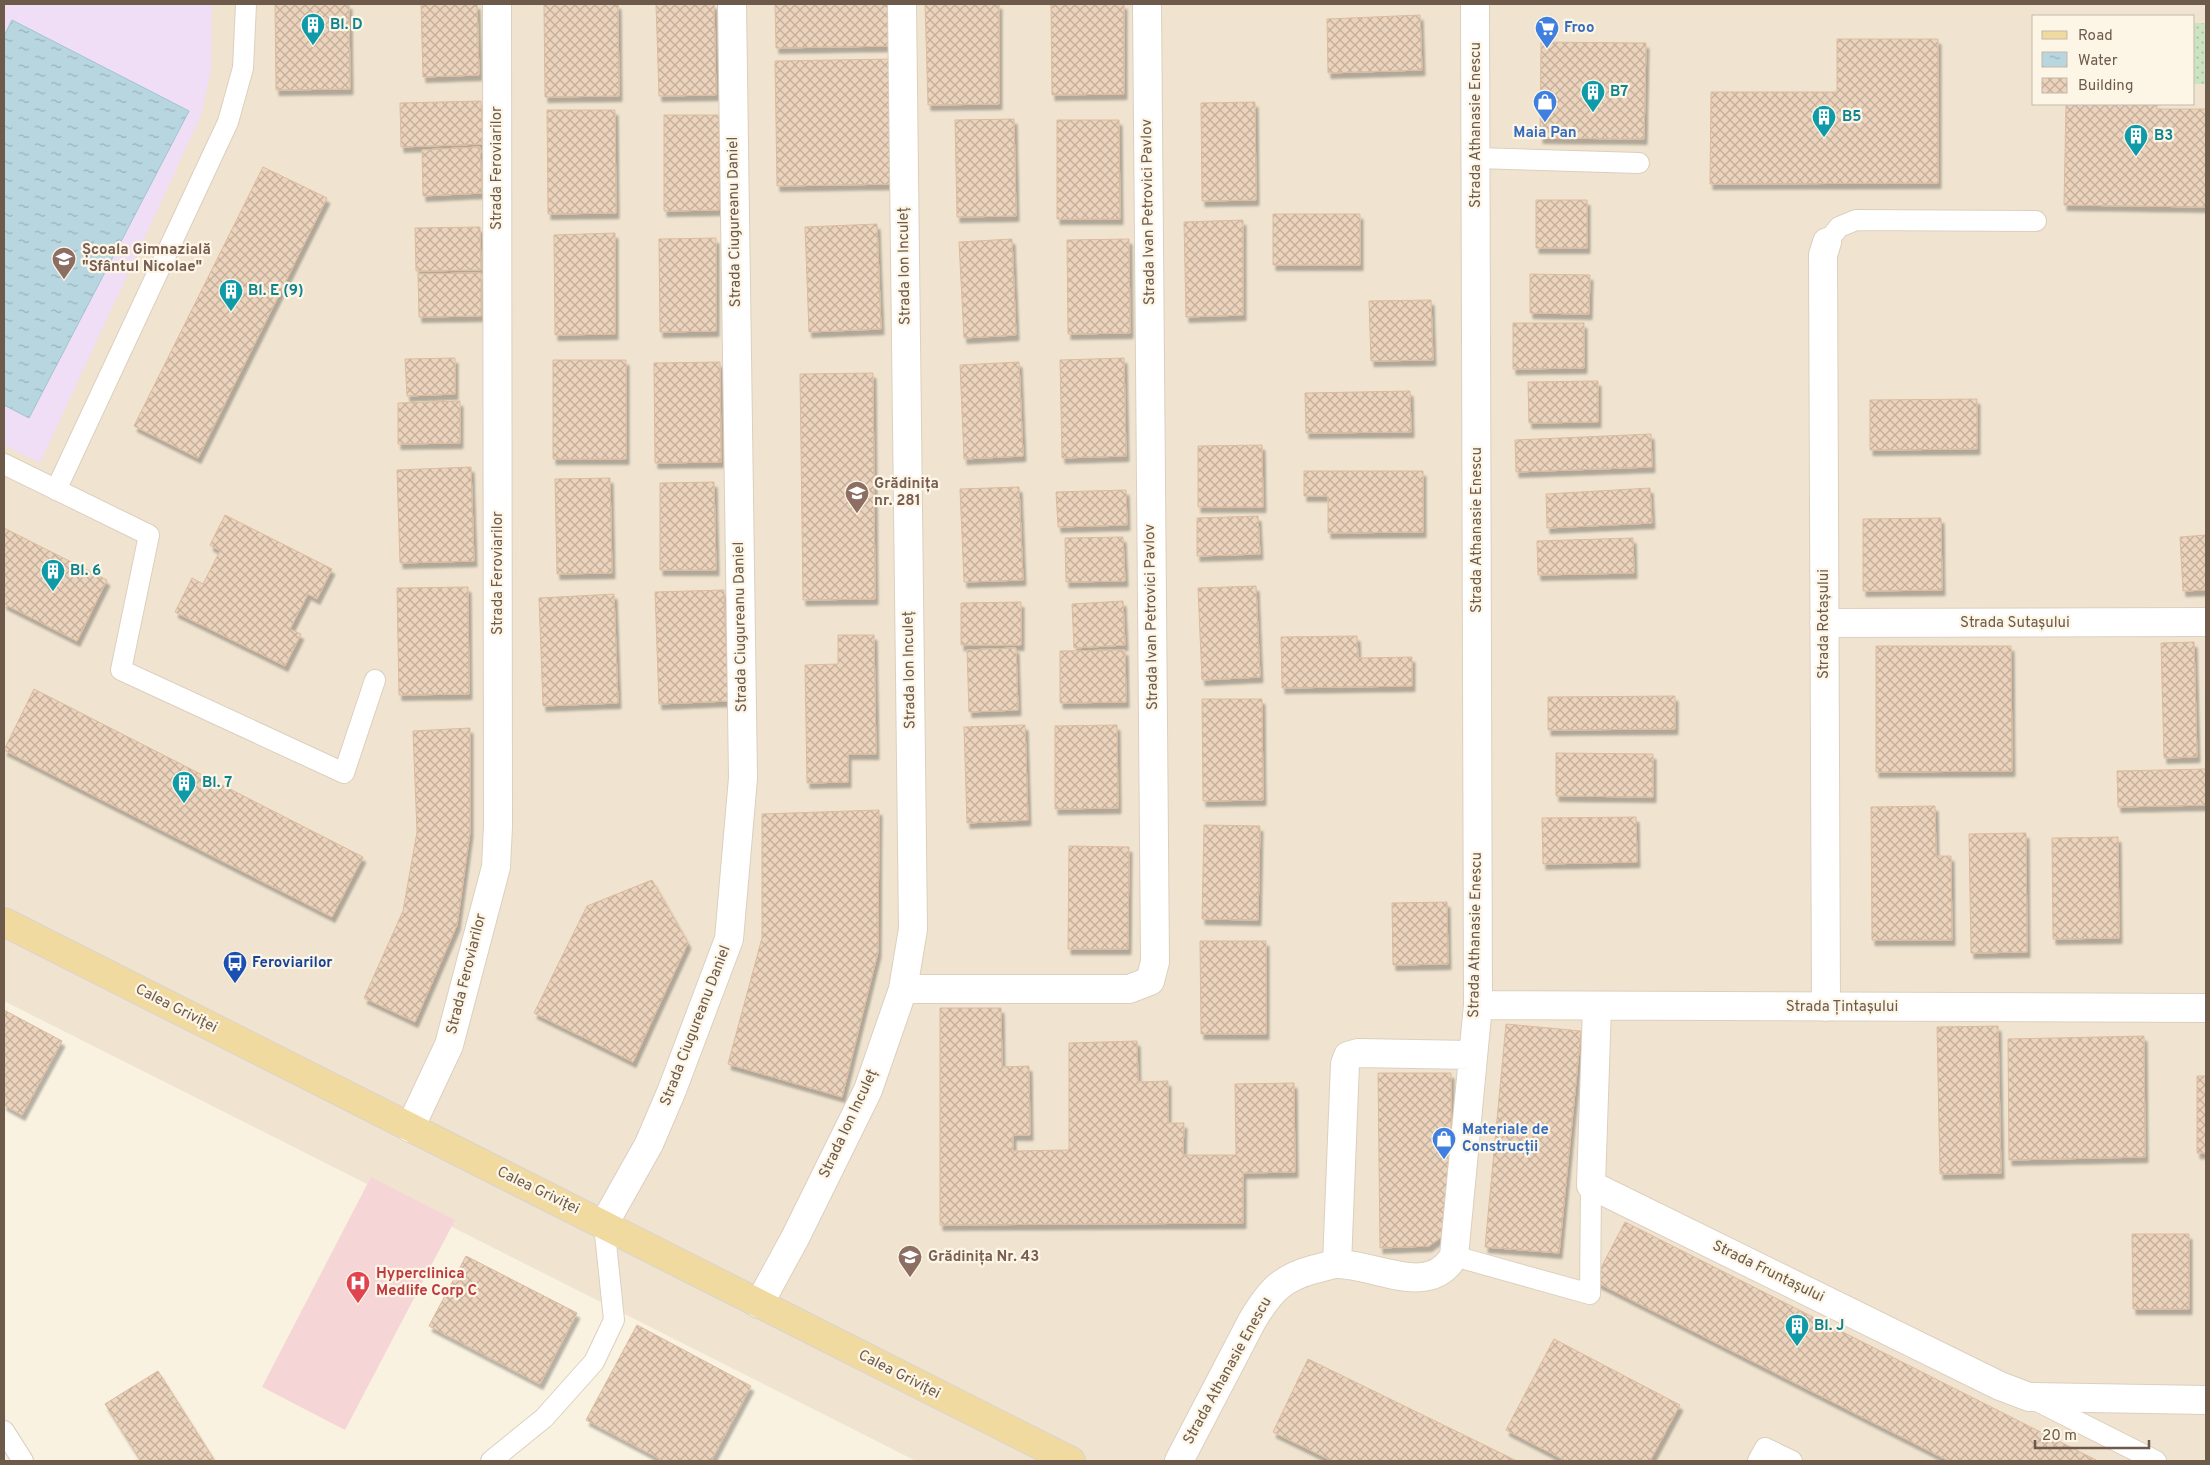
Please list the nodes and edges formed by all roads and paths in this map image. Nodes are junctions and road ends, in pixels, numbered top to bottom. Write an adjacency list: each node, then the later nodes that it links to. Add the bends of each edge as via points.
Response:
1 (246, 4): 12 (lane, via 243,68 228,122)
2 (497, 4): 23 (street, Strada Feroviarilor, via 496,867 449,1045)
3 (732, 4): 25 (street, Strada Ciugureanu Daniel, via 743,778 729,939 649,1144)
4 (902, 4): 17 (street, Strada Ion Inculeț, via 913,929)
5 (1147, 4): 17 (street, Strada Ivan Petrovici Pavlov, via 1155,962 1150,981 1129,989)
6 (1476, 4): 7 (street, Strada Athanasie Enescu)
7 (1476, 158): 8 (lane); 18 (street, Strada Athanasie Enescu)
8 (1639, 163)
9 (2036, 221): 10 (lane, via 1856,220 1839,227)
10 (1826, 242): 14 (street, Strada Rotașului, via 1823,255)
11 (4, 464): 12 (lane)
12 (56, 490): 15 (lane, via 149,535 121,670 344,773)
13 (2206, 622): 14 (street, Strada Sutașului)
14 (1824, 623): 20 (street, Strada Rotașului)
15 (375, 680)
16 (4, 922): 23 (main road, Calea Griviței)
17 (903, 989): 28 (street, Strada Ion Inculeț, via 868,1090)
18 (1478, 1005): 19 (street, Strada Țintașului); 22 (street, Strada Athanasie Enescu)
19 (1596, 1006): 20 (street, Strada Țintașului); 24 (street)
20 (1826, 1007): 21 (street, Strada Țintașului)
21 (2206, 1008)
22 (1472, 1055): 26 (street, Strada Athanasie Enescu); 27 (street, via 1358,1053 1348,1056 1345,1064)
23 (410, 1128): 25 (main road, Calea Griviței)
24 (1591, 1185): 26 (lane, via 1590,1294); 29 (street, Strada Fruntașului, via 2000,1386)
25 (604, 1224): 28 (main road, Calea Griviței); 33 (lane, via 614,1320 594,1362 544,1418)
26 (1454, 1256): 27 (street, Strada Athanasie Enescu, via 1448,1267 1423,1279)
27 (1337, 1264): 35 (street, Strada Athanasie Enescu, via 1295,1274 1278,1284 1264,1300)
28 (759, 1304): 34 (main road, Calea Griviței)
29 (2029, 1397): 30 (street, Strada Fruntașului); 38 (lane)
30 (2206, 1400)
31 (4, 1431): 32 (lane)
32 (22, 1461)
33 (491, 1461)
34 (1071, 1461)
35 (1179, 1461)
36 (1758, 1461): 37 (lane, via 1765,1448)
37 (1792, 1461)
38 (2156, 1461)

